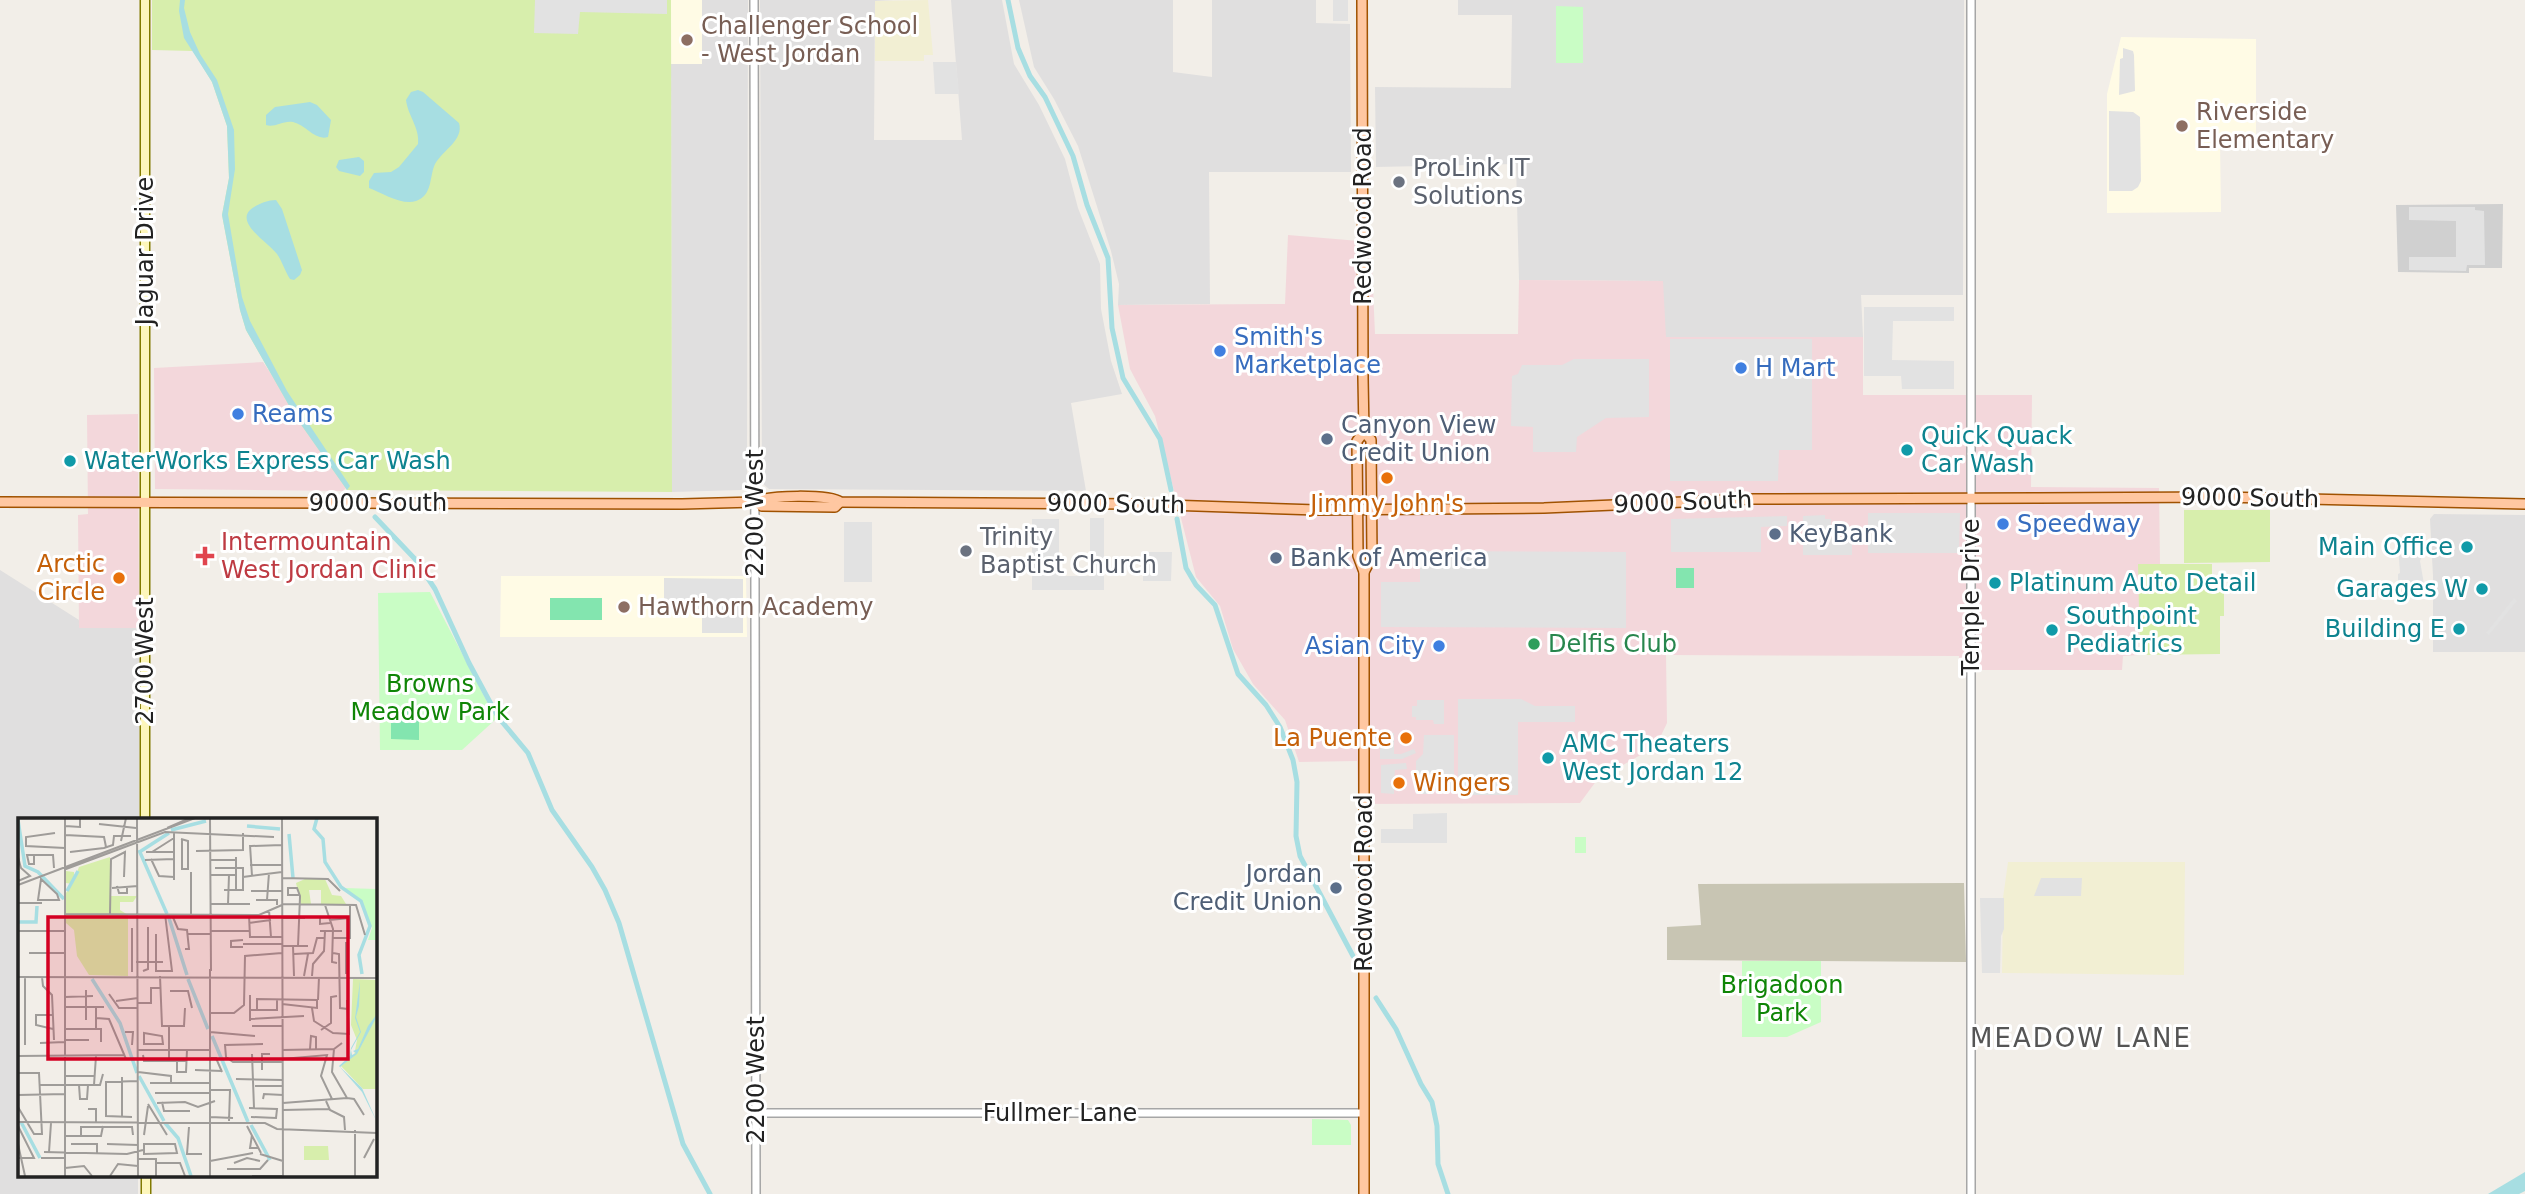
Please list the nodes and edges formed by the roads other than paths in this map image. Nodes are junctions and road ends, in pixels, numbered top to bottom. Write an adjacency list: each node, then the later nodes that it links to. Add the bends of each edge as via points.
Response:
1 (145, 0): 8 (main road, Jaguar Drive)
2 (754, 0): 9 (street, 2200 West)
3 (1362, 0): 5 (main road, Redwood Road)
4 (1971, 0): 6 (street, Temple Drive)
5 (1364, 432): 11 (main road, Redwood Road, via 1357,441); 12 (main road, Redwood Road, via 1371,440)
6 (1971, 499): 10 (main road, 9000 South, via 2221,497); 12 (main road, 9000 South, via 1753,499 1544,508); 21 (street, Temple Drive)
7 (0, 502): 8 (main road, 9000 South)
8 (146, 502): 9 (main road, 9000 South); 14 (main road, 2700 West)
9 (755, 502): 11 (main road, 9000 South, via 762,506 835,507 840,502); 15 (street, 2200 West)
10 (2525, 504)
11 (1358, 509): 12 (main road, 9000 South); 13 (main road, Redwood Road, via 1357,556)
12 (1372, 509): 13 (main road, Redwood Road, via 1372,556)
13 (1364, 572): 16 (main road, Redwood Road)
14 (145, 818)
15 (755, 1112): 16 (street, Fullmer Lane); 19 (street, 2200 West)
16 (1364, 1113): 20 (main road, Redwood Road)
17 (146, 1176): 18 (main road)
18 (146, 1194)
19 (756, 1194)
20 (1364, 1194)
21 (1971, 1194)

